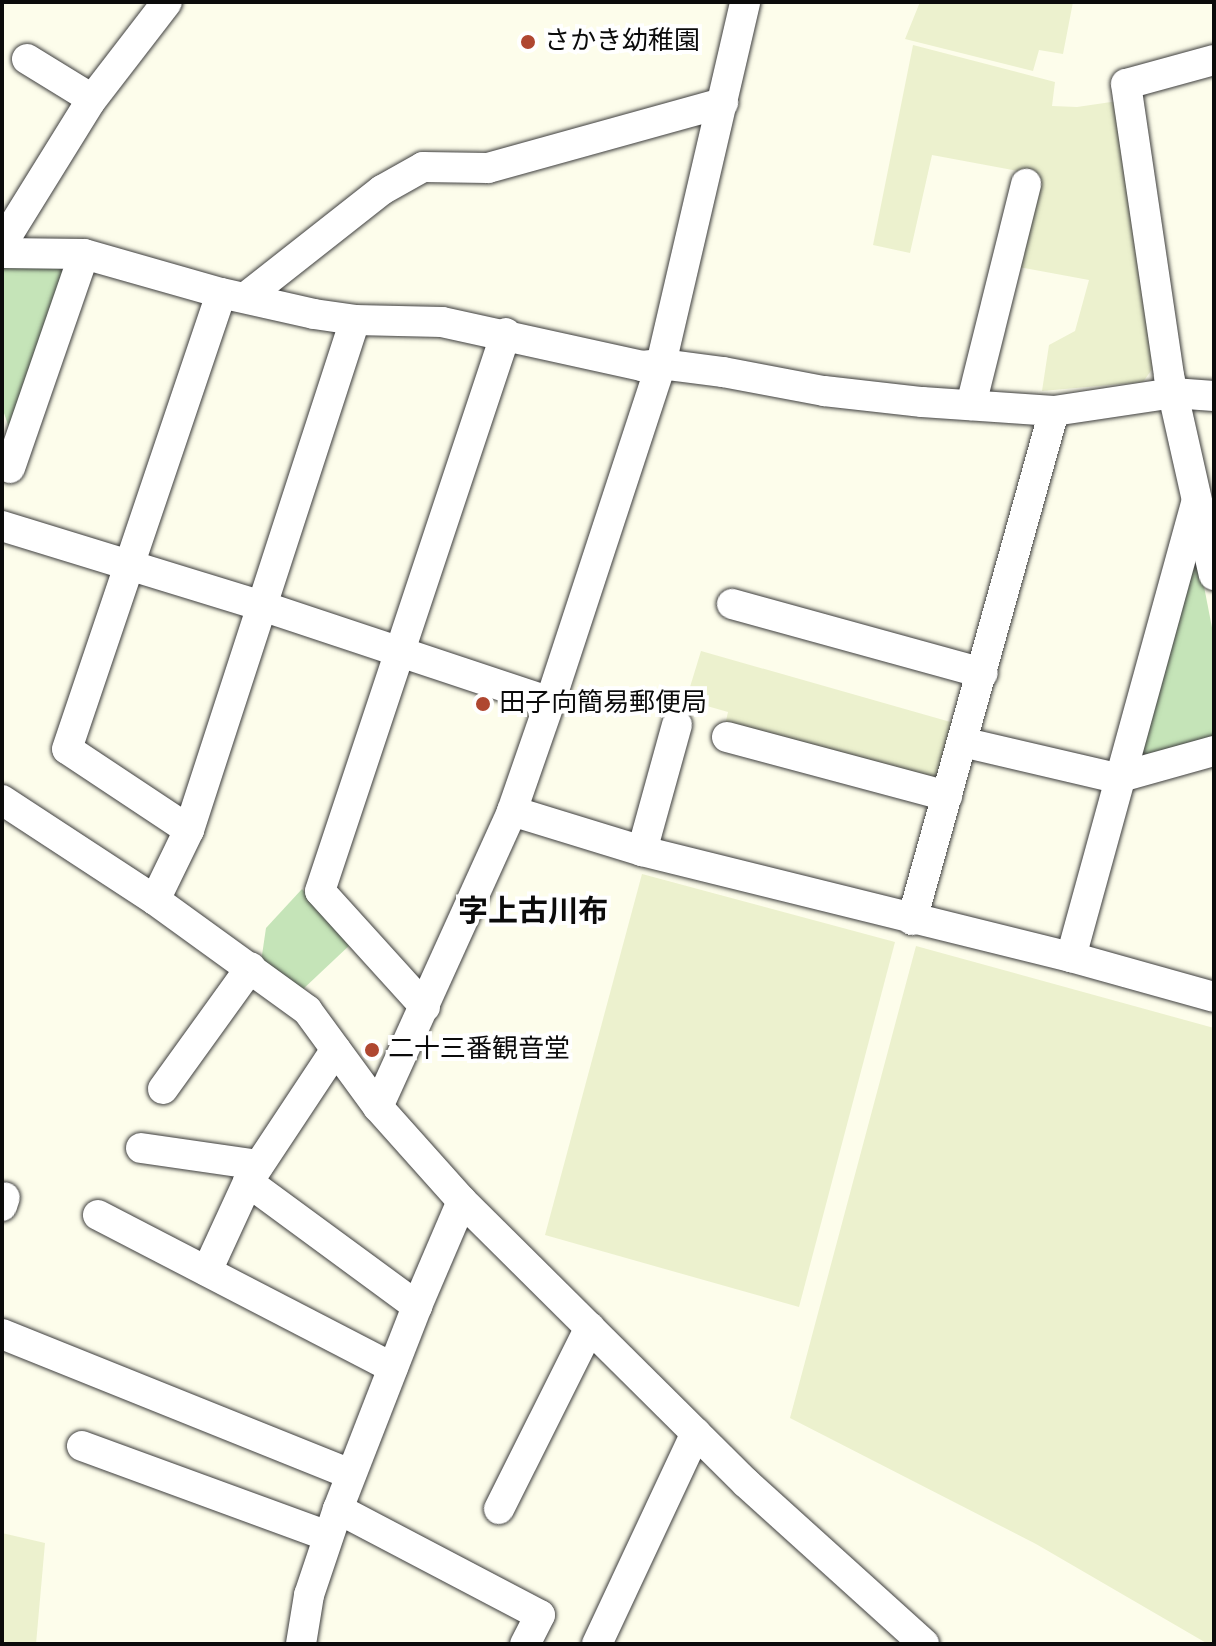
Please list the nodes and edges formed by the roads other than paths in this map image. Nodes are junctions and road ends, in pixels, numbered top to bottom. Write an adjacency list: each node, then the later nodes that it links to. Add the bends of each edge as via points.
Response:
1 (167, 2): 5 (street)
2 (745, 2): 6 (street)
3 (27, 59): 5 (street)
4 (1214, 60): 15 (street, via 1126,84)
5 (92, 99): 8 (street)
6 (723, 103): 11 (street, via 488,168 423,167); 14 (street)
7 (1026, 184): 17 (street)
8 (2, 244)
9 (2, 253): 10 (street)
10 (84, 254): 11 (street); 19 (street)
11 (234, 295): 12 (street); 22 (street)
12 (355, 320): 13 (street, via 442,322); 25 (street)
13 (506, 333): 14 (street, via 642,366); 26 (street)
14 (661, 364): 17 (street, via 824,391); 28 (street)
15 (1173, 393): 16 (street); 18 (street); 20 (street)
16 (1214, 396)
17 (971, 405): 18 (street)
18 (1054, 411): 27 (street)
19 (5, 468)
20 (1198, 499): 23 (street); 33 (street)
21 (2, 526): 22 (street)
22 (128, 564): 25 (street); 37 (street, via 67,749)
23 (1214, 575)
24 (732, 604): 27 (street)
25 (262, 606): 26 (street); 37 (street)
26 (397, 652): 28 (street); 44 (street, via 320,891)
27 (983, 673): 31 (street)
28 (550, 702): 36 (street)
29 (677, 725): 38 (street)
30 (727, 737): 34 (street)
31 (962, 742): 33 (street); 34 (street)
32 (1214, 751): 33 (street)
33 (1117, 778): 41 (street)
34 (947, 796): 40 (street)
35 (2, 800): 39 (street)
36 (512, 811): 38 (street); 44 (street)
37 (189, 830): 39 (street)
38 (642, 851): 40 (street)
39 (155, 900): 42 (street)
40 (912, 920): 41 (street)
41 (1071, 957): 43 (street)
42 (251, 967): 45 (street, via 307,1010); 46 (street)
43 (1214, 997)
44 (425, 1007): 47 (street)
45 (336, 1049): 47 (street); 49 (street)
46 (163, 1089)
47 (378, 1107): 50 (street)
48 (141, 1148): 49 (street)
49 (253, 1174): 52 (street); 53 (street)
50 (462, 1201): 53 (street); 54 (street)
51 (98, 1215): 52 (street)
52 (207, 1271): 56 (street)
53 (417, 1306): 56 (street)
54 (590, 1327): 57 (street); 60 (street)
55 (2, 1334): 59 (street)
56 (393, 1368): 59 (street)
57 (696, 1433): 64 (street); 65 (street)
58 (82, 1446): 61 (street)
59 (351, 1474): 61 (street)
60 (499, 1509)
61 (333, 1522): 62 (street, via 309,1595); 63 (street, via 540,1615)
62 (301, 1644)
63 (525, 1644)
64 (597, 1644)
65 (924, 1644)

